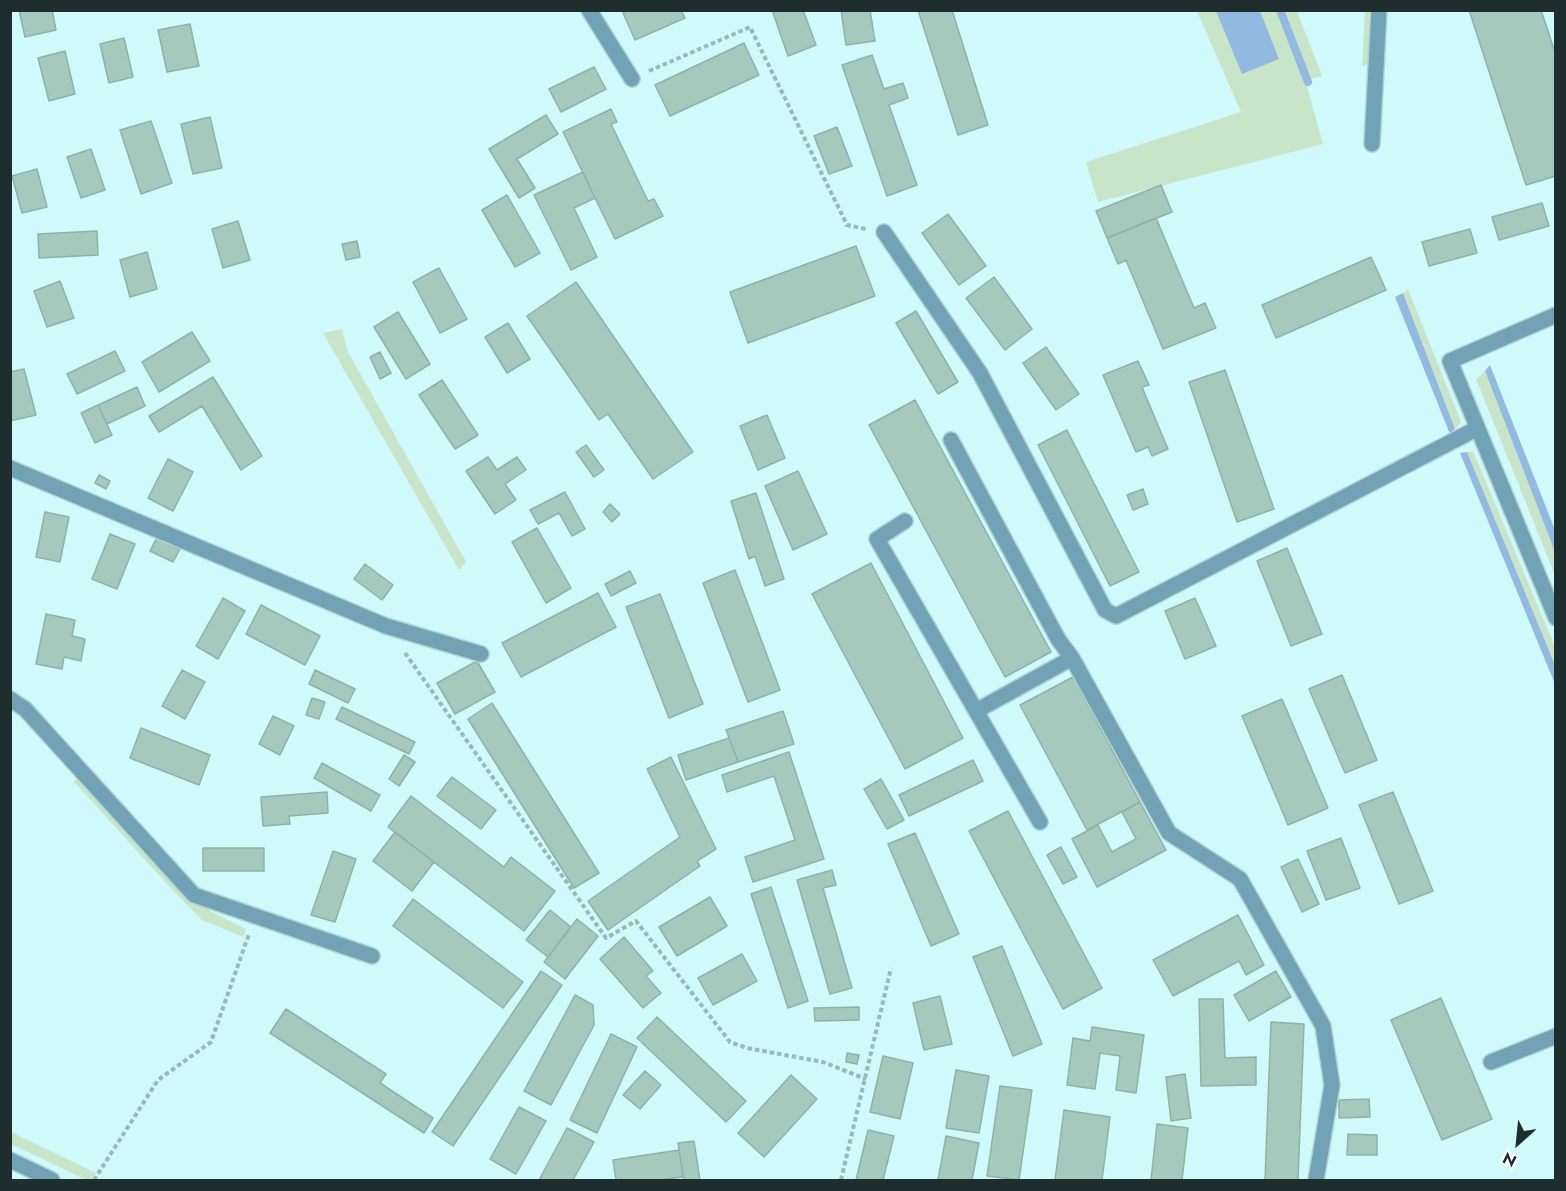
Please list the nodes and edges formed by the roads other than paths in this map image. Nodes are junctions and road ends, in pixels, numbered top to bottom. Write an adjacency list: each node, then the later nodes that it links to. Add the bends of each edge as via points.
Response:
1 (589, 10): 3 (street)
2 (1378, 10): 4 (street)
3 (632, 79)
4 (1372, 144)
5 (884, 232): 7 (street, via 980,373 1106,610 1116,616)
6 (1556, 315): 7 (street, via 1450,361)
7 (1476, 429): 11 (street)
8 (951, 440): 13 (street, via 1058,639)
9 (10, 468): 12 (street, via 386,626)
10 (905, 521): 15 (street, via 878,539)
11 (1556, 618)
12 (482, 654)
13 (1072, 658): 15 (street); 22 (street, via 1169,833 1240,879 1323,1026 1332,1085)
14 (10, 699): 17 (street, via 25,709 194,895)
15 (976, 711): 16 (street)
16 (1040, 822)
17 (372, 956)
18 (1556, 1036): 19 (street)
19 (1491, 1062)
20 (10, 1160): 21 (street)
21 (52, 1180)
22 (1316, 1180)

